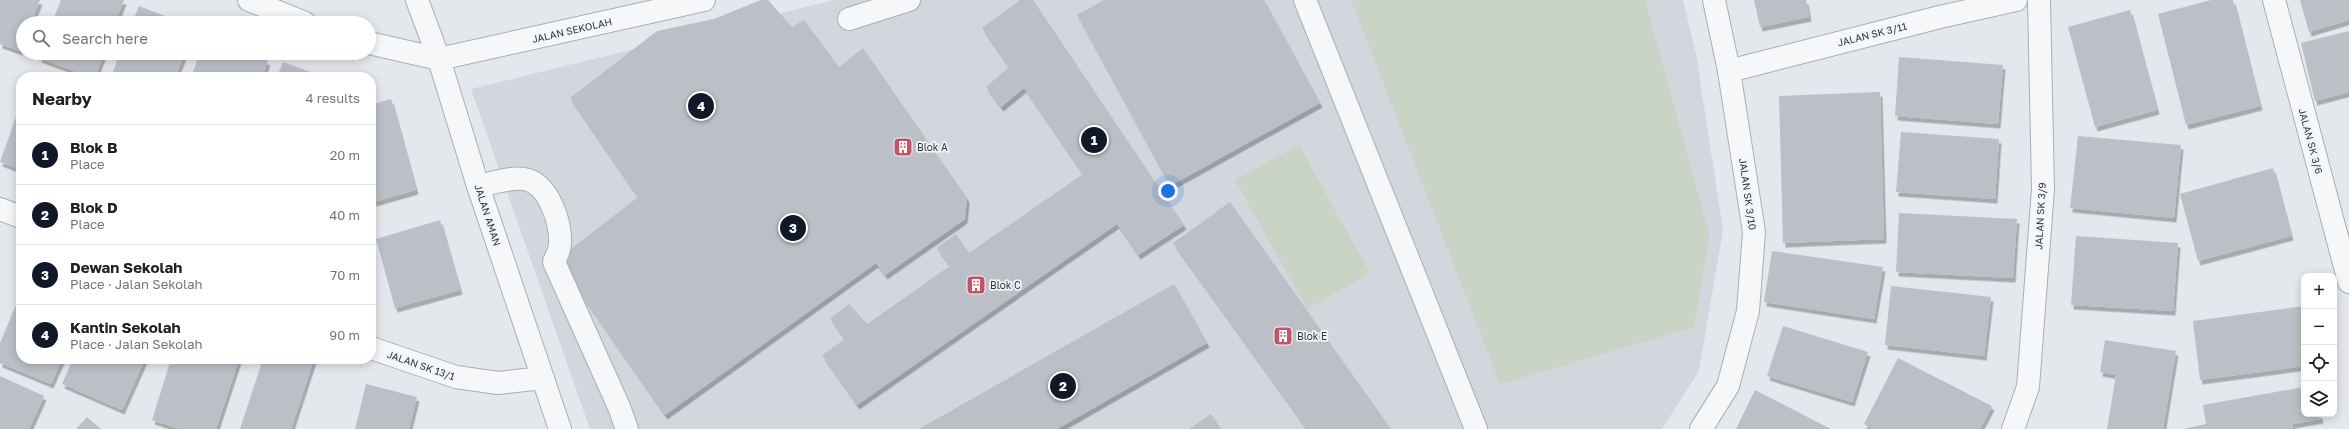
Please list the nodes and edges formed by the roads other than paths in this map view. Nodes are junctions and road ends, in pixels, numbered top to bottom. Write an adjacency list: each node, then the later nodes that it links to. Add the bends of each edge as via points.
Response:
1 (248, 0): 10 (street)
2 (417, 0): 13 (street, JALAN AMAN)
3 (704, 0): 13 (street, JALAN SEKOLAH)
4 (909, 0): 11 (street)
5 (1305, 0): 23 (street)
6 (1714, 0): 14 (street, JALAN SK 3/10)
7 (2016, 0): 14 (street, JALAN SK 3/11)
8 (2039, 0): 25 (street, JALAN SK 3/9, via 2043,189 2028,387)
9 (2274, 0): 18 (street, JALAN SK 3/6)
10 (288, 16)
11 (849, 19)
12 (376, 45): 13 (street)
13 (439, 59): 15 (street, JALAN AMAN)
14 (1729, 71): 24 (street, JALAN SK 3/10, via 1754,232 1748,311 1728,386)
15 (478, 186): 20 (street, JALAN AMAN); 22 (street, via 509,179 525,179 544,189 555,213 560,245 554,262)
16 (0, 209): 17 (street)
17 (16, 215)
18 (2349, 282)
19 (376, 350): 20 (street, JALAN SK 13/1, via 456,377 498,383)
20 (543, 378): 21 (street, JALAN AMAN)
21 (560, 429)
22 (627, 429)
23 (1476, 429)
24 (1701, 429)
25 (2013, 429)

